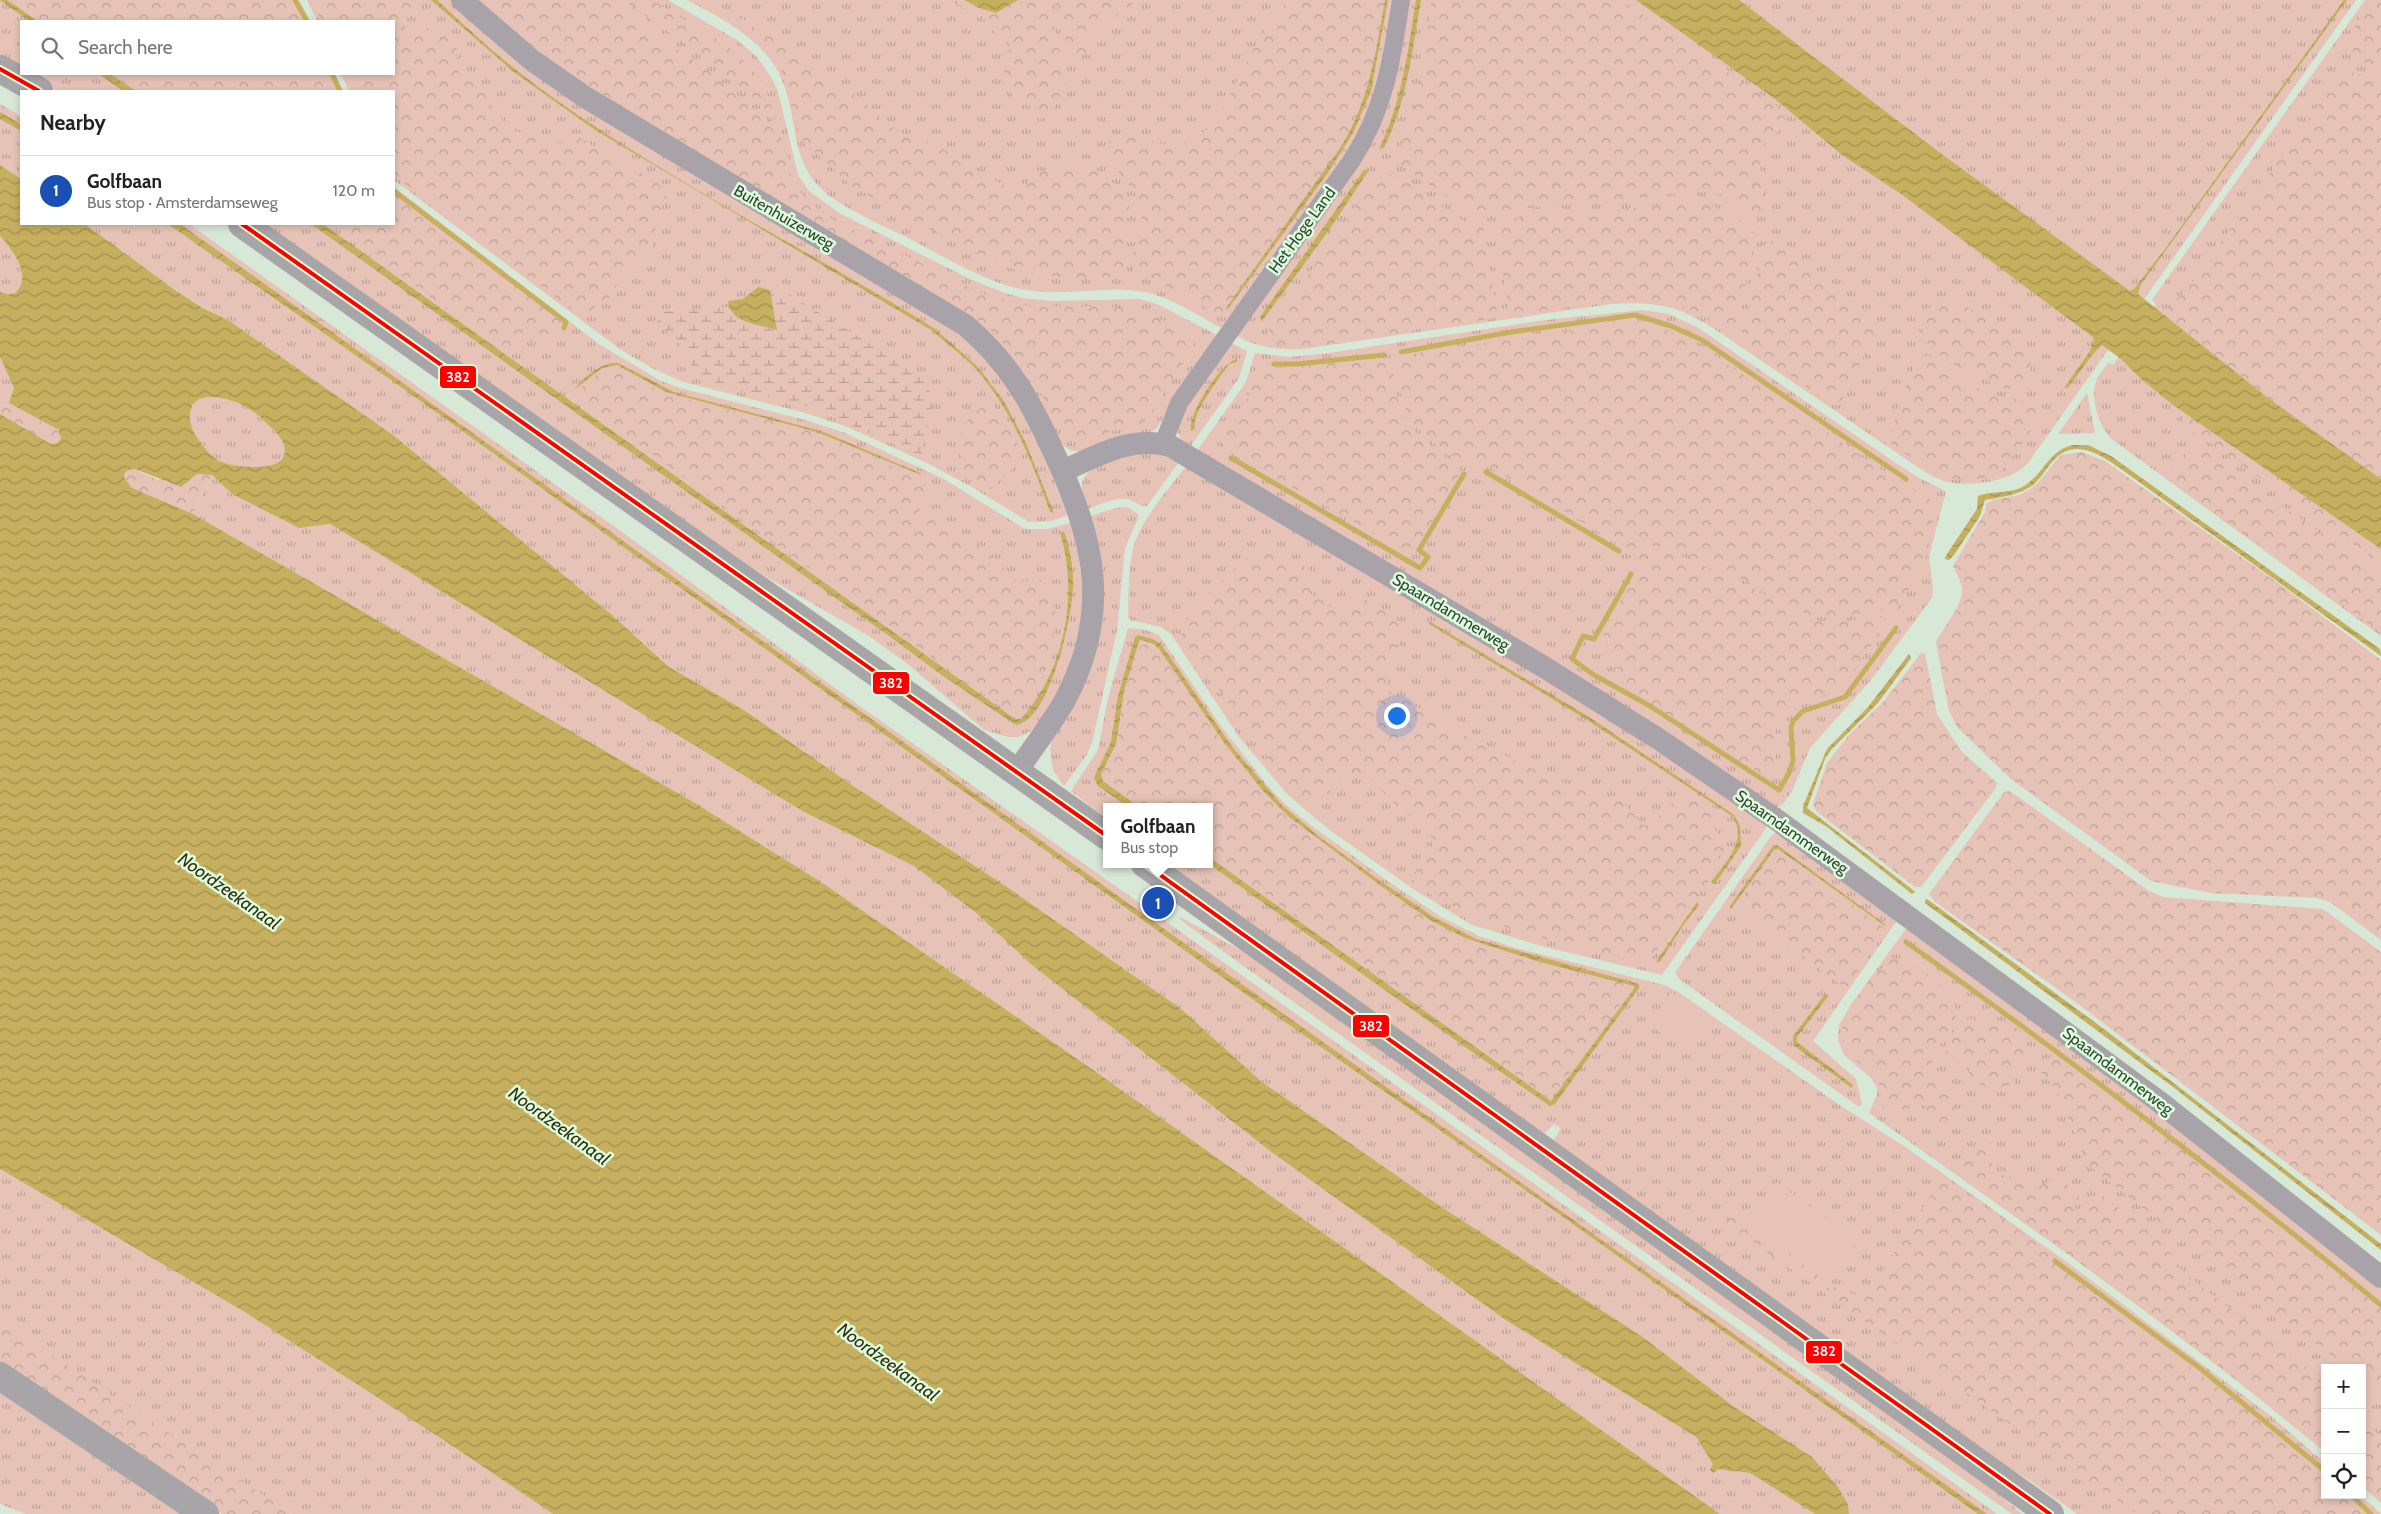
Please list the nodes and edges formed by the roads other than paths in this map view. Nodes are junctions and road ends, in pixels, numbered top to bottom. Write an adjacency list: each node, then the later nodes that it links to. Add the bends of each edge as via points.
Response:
1 (462, 0): 7 (street, Buitenhuizerweg, via 533,61 585,97 965,326 994,352 1020,385)
2 (1401, 0): 6 (street, Het Hoge Land, via 1386,83 1371,128 1352,160 1178,403)
3 (0, 69): 4 (main road)
4 (37, 90)
5 (243, 225): 8 (main road)
6 (1163, 444): 7 (street, via 1129,444); 11 (street, Spaarndammerweg, via 1189,456 1544,667 1762,809 2157,1100)
7 (1063, 471): 8 (street, Buitenhuizerweg, via 1091,555 1094,586 1090,623 1079,666 1067,694)
8 (1017, 771): 9 (main road)
9 (1103, 833)
10 (1151, 868): 14 (main road)
11 (2381, 1277)
12 (0, 1376): 13 (main road)
13 (205, 1514)
14 (2050, 1514)

